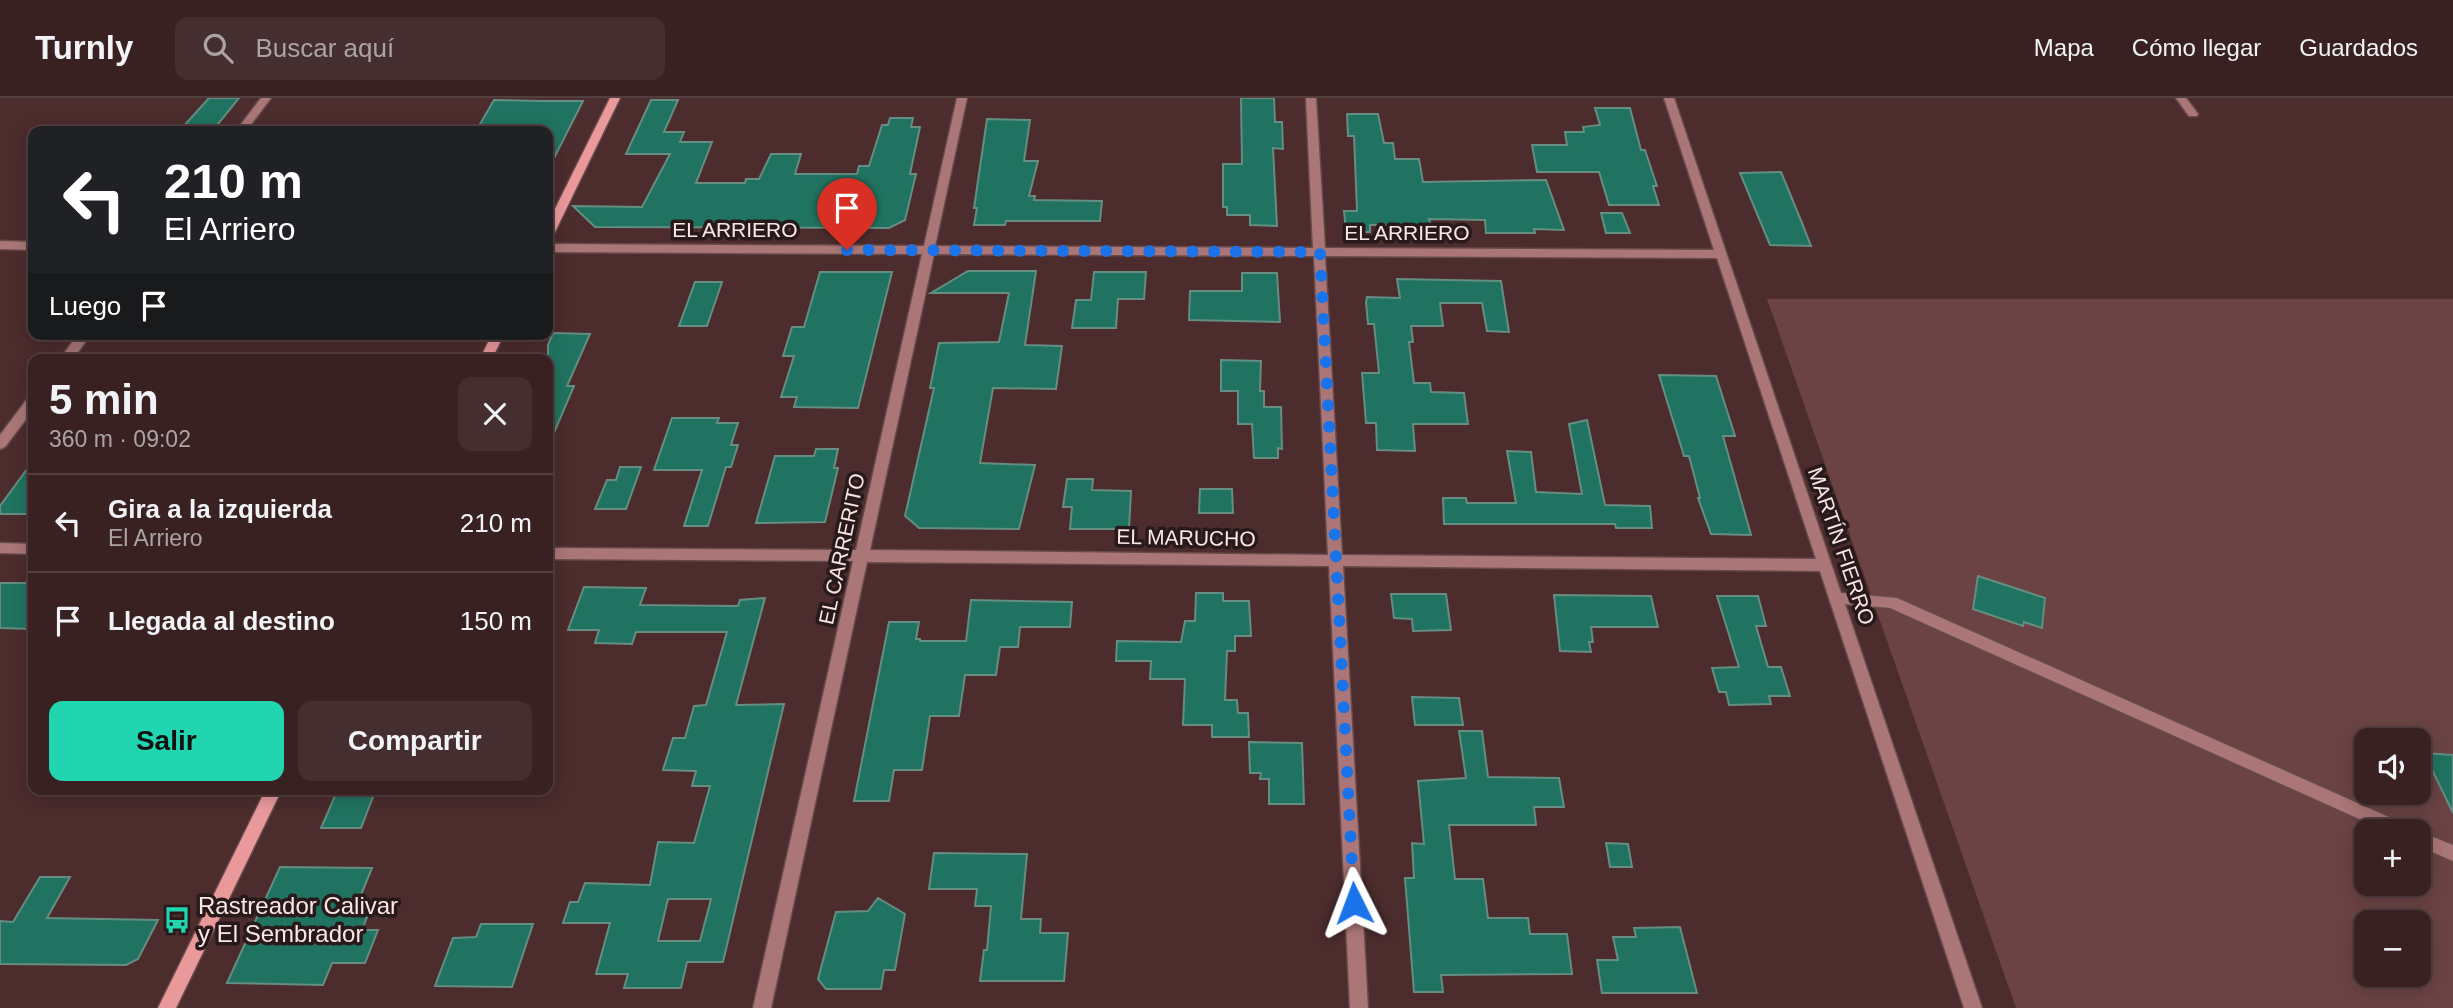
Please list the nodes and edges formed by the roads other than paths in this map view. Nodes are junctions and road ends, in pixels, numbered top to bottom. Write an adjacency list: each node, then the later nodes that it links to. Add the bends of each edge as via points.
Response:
1 (266, 98): 8 (street)
2 (615, 98): 9 (main road)
3 (962, 98): 13 (street, EL CARRERITO)
4 (1311, 98): 14 (street)
5 (1669, 98): 15 (street, MARTÍN FIERRO)
6 (2181, 98): 7 (street)
7 (2193, 114)
8 (245, 126)
9 (553, 224)
10 (0, 245): 11 (street)
11 (28, 246)
12 (553, 248): 13 (street, EL ARRIERO)
13 (929, 250): 14 (street, EL ARRIERO); 23 (street, EL CARRERITO)
14 (1320, 252): 15 (street, EL ARRIERO); 24 (street)
15 (1721, 254): 25 (street, MARTÍN FIERRO)
16 (80, 340): 17 (street)
17 (70, 354)
18 (28, 408): 19 (street)
19 (0, 444)
20 (0, 548): 21 (street)
21 (28, 549)
22 (553, 553): 23 (street, EL MARUCHO)
23 (862, 556): 24 (street, EL MARUCHO); 32 (street, EL CARRERITO)
24 (1335, 561): 25 (street, EL MARUCHO); 33 (street)
25 (1825, 565): 26 (street, MARTÍN FIERRO)
26 (1836, 598): 28 (street, via 1892,602); 34 (street, MARTÍN FIERRO)
27 (271, 795): 31 (main road)
28 (2376, 819)
29 (2431, 844): 30 (street)
30 (2453, 853)
31 (167, 1008)
32 (762, 1008)
33 (1359, 1008)
34 (1973, 1008)

